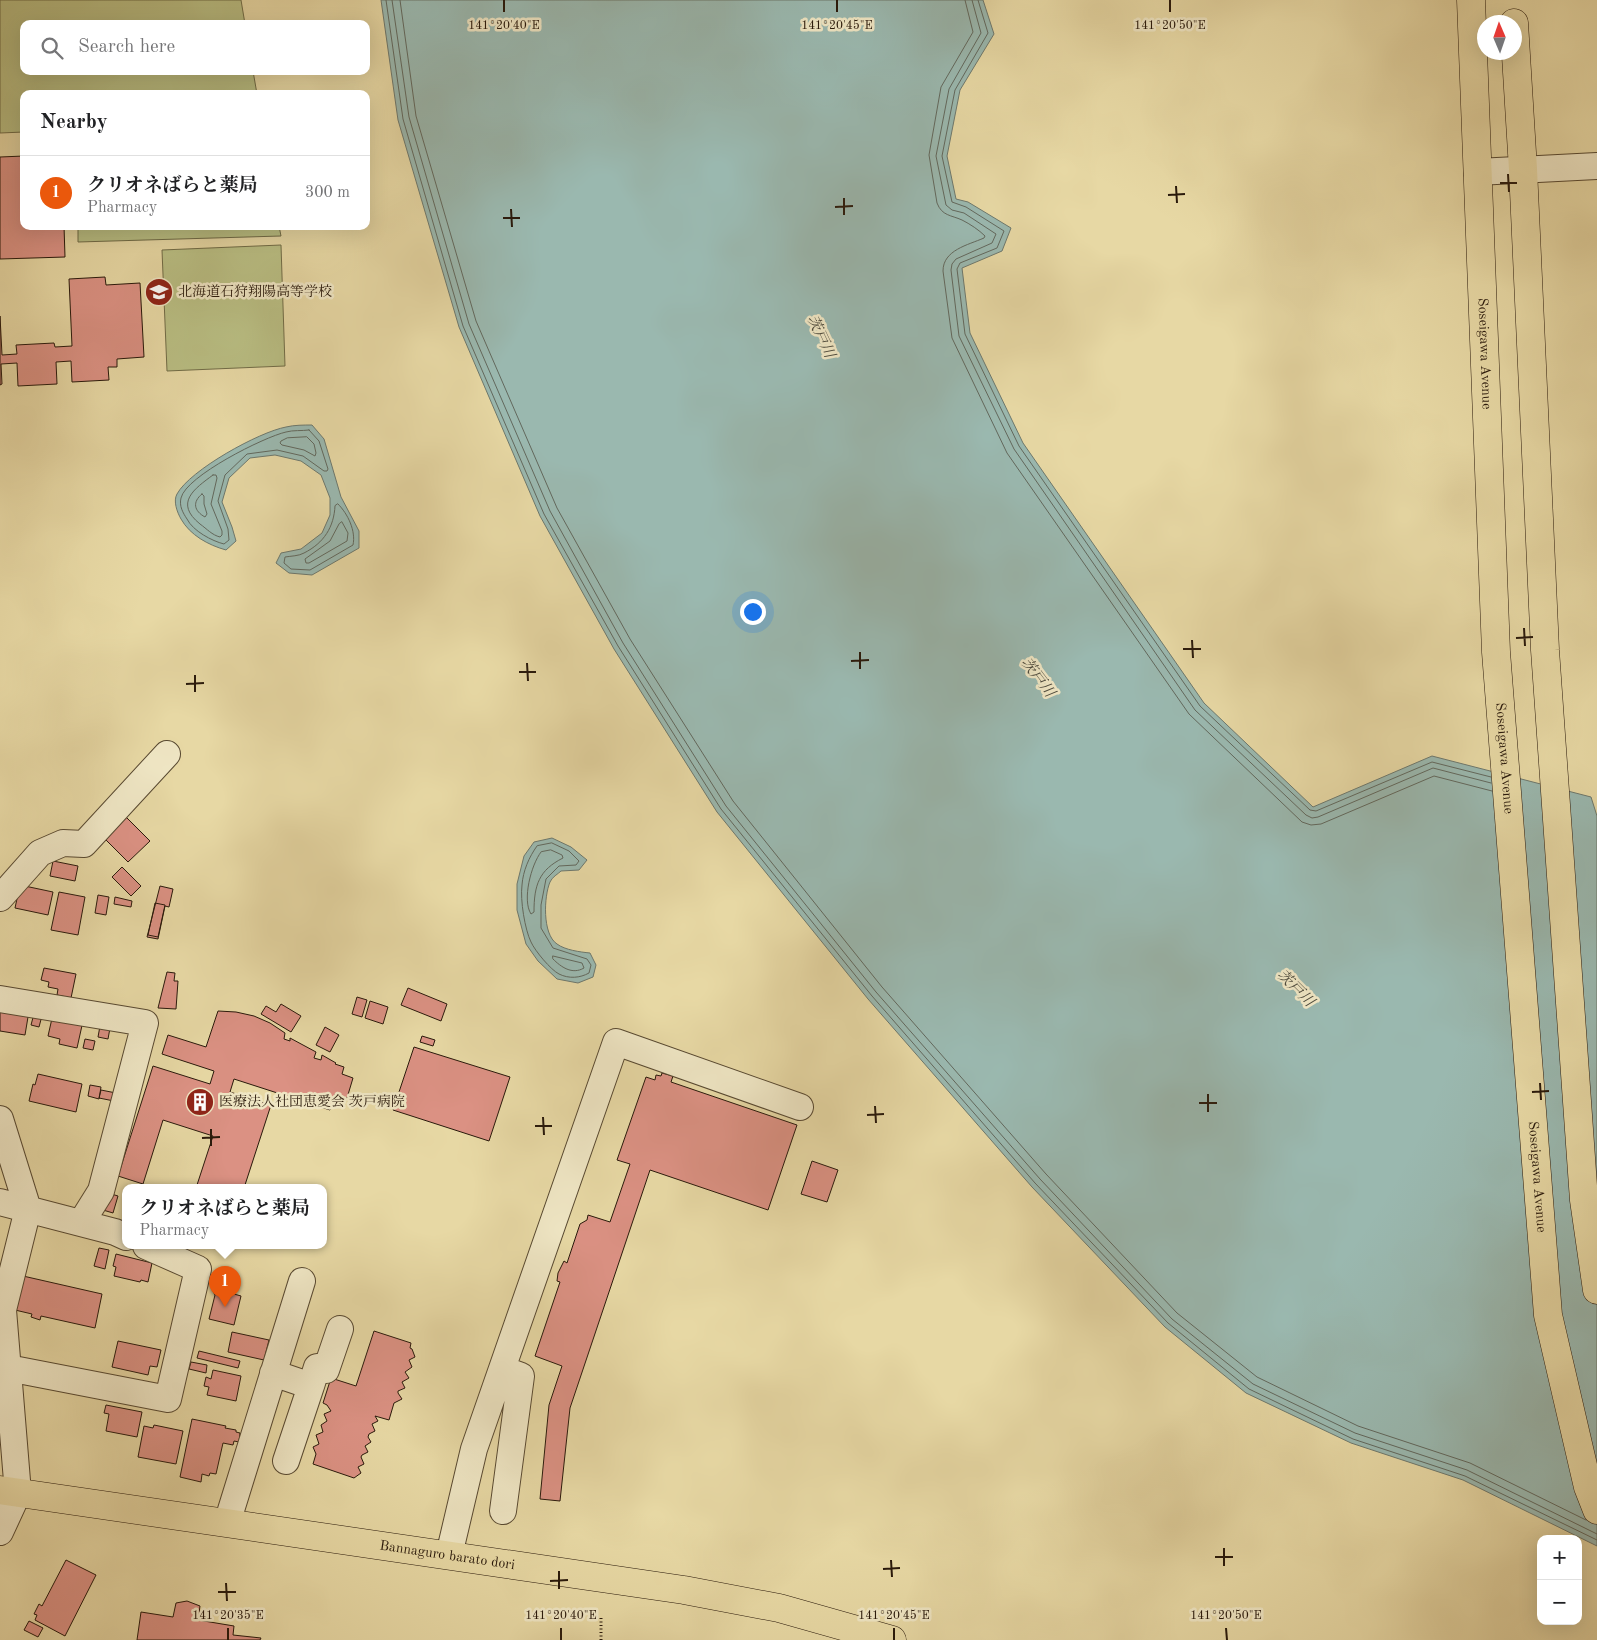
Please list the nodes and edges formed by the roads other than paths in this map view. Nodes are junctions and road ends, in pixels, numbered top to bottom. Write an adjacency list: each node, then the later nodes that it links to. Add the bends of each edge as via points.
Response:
1 (1471, 0): 7 (main road, Soseigawa Avenue)
2 (1513, 0): 3 (main road)
3 (1514, 15)
4 (1516, 60): 6 (main road)
5 (1597, 166): 6 (street)
6 (1523, 169): 7 (street); 19 (main road, via 1545,650 1584,1200)
7 (1477, 172): 28 (main road, Soseigawa Avenue, via 1496,652 1548,1315 1588,1487)
8 (167, 754): 9 (street, via 84,844 63,843 40,853)
9 (0, 898)
10 (0, 999): 15 (street, via 146,1023 101,1191)
11 (800, 1107): 23 (street, via 616,1042)
12 (0, 1118): 14 (street)
13 (0, 1202): 14 (street)
14 (28, 1209): 15 (street); 20 (street)
15 (81, 1223): 16 (street)
16 (122, 1235)
17 (153, 1249): 22 (street, via 198,1269 168,1399)
18 (302, 1281): 24 (street)
19 (1597, 1290)
20 (2, 1309): 22 (street)
21 (340, 1329): 25 (street, via 326,1370 317,1367)
22 (8, 1368): 27 (street)
23 (502, 1369): 29 (street, via 521,1376); 32 (street, via 474,1449)
24 (273, 1373): 25 (street); 30 (street)
25 (311, 1386): 26 (street)
26 (286, 1461)
27 (9, 1491): 30 (main road, Bannaguro barato dori); 31 (street)
28 (1597, 1510)
29 (503, 1511)
30 (227, 1523): 32 (main road, Bannaguro barato dori)
31 (0, 1532)
32 (449, 1556): 33 (main road, Bannaguro barato dori, via 694,1592 779,1608)
33 (892, 1640)

